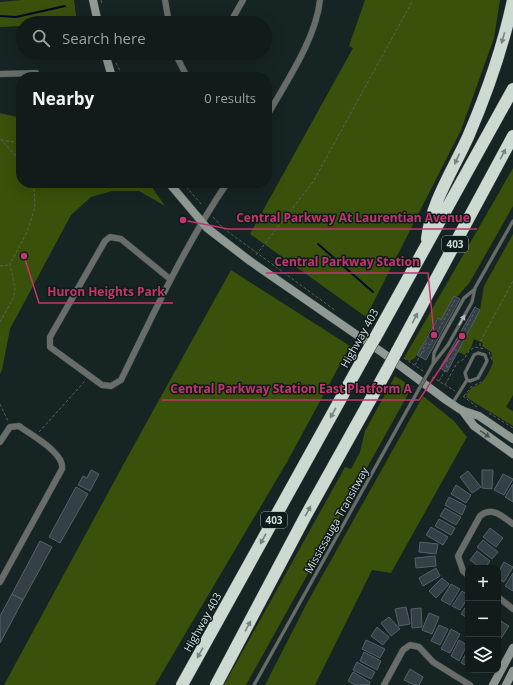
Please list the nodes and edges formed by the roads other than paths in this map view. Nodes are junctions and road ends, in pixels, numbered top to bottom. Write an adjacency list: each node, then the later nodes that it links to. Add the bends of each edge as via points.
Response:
1 (93, 0): 6 (street)
2 (165, 0): 7 (street)
3 (243, 0): 8 (street)
4 (320, 0): 16 (street, via 318,16)
5 (513, 0): 22 (highway, one-way to 22, via 503,39 479,108 429,220)
6 (96, 16)
7 (168, 16)
8 (234, 16)
9 (107, 60): 11 (street)
10 (179, 60): 12 (street)
11 (111, 72)
12 (185, 72)
13 (0, 74): 14 (street)
14 (16, 74)
15 (513, 88): 22 (highway, Highway 403 / 403)
16 (272, 107)
17 (513, 136): 41 (highway, 403, one-way to 17, bridge, via 305,517 387,370 400,355)
18 (174, 188): 21 (street)
19 (224, 188): 21 (street)
20 (513, 221): 24 (lane, Mississauga Transitway)
21 (202, 222): 23 (street); 27 (street, via 250,262 376,348)
22 (426, 246): 40 (highway, Highway 403 / 403, one-way to 40, bridge)
23 (170, 279): 23 (street, via 121,380 116,384 102,385 50,347 50,337 104,241 110,237 121,239)
24 (475, 288): 25 (lane, Mississauga Transitway, one-way to 24, via 448,345 472,302); 25 (lane, Mississauga Transitway, via 464,298 440,341 434,353)
25 (433, 364): 42 (lane, Mississauga Transitway, bridge)
26 (467, 380): 26 (lane, via 474,381 478,378 487,361 485,355 474,355 465,373); 27 (lane)
27 (452, 404): 28 (street)
28 (461, 410): 29 (street, via 479,416); 31 (street, one-way to 31, via 474,426)
29 (513, 439)
30 (0, 442): 33 (street, via 10,426 18,426 62,460 62,469)
31 (513, 454)
32 (513, 524): 34 (street, via 492,511 485,511 480,516 458,556 462,571)
33 (3, 571): 35 (street)
34 (465, 573)
35 (0, 582)
36 (501, 600): 37 (street)
37 (513, 609)
38 (513, 648): 45 (street)
39 (513, 671): 46 (street)
40 (182, 685)
41 (216, 685)
42 (254, 685)
43 (384, 685): 44 (street, via 402,650 410,645 419,647 434,662)
44 (470, 685)
45 (493, 685)
46 (506, 685)

